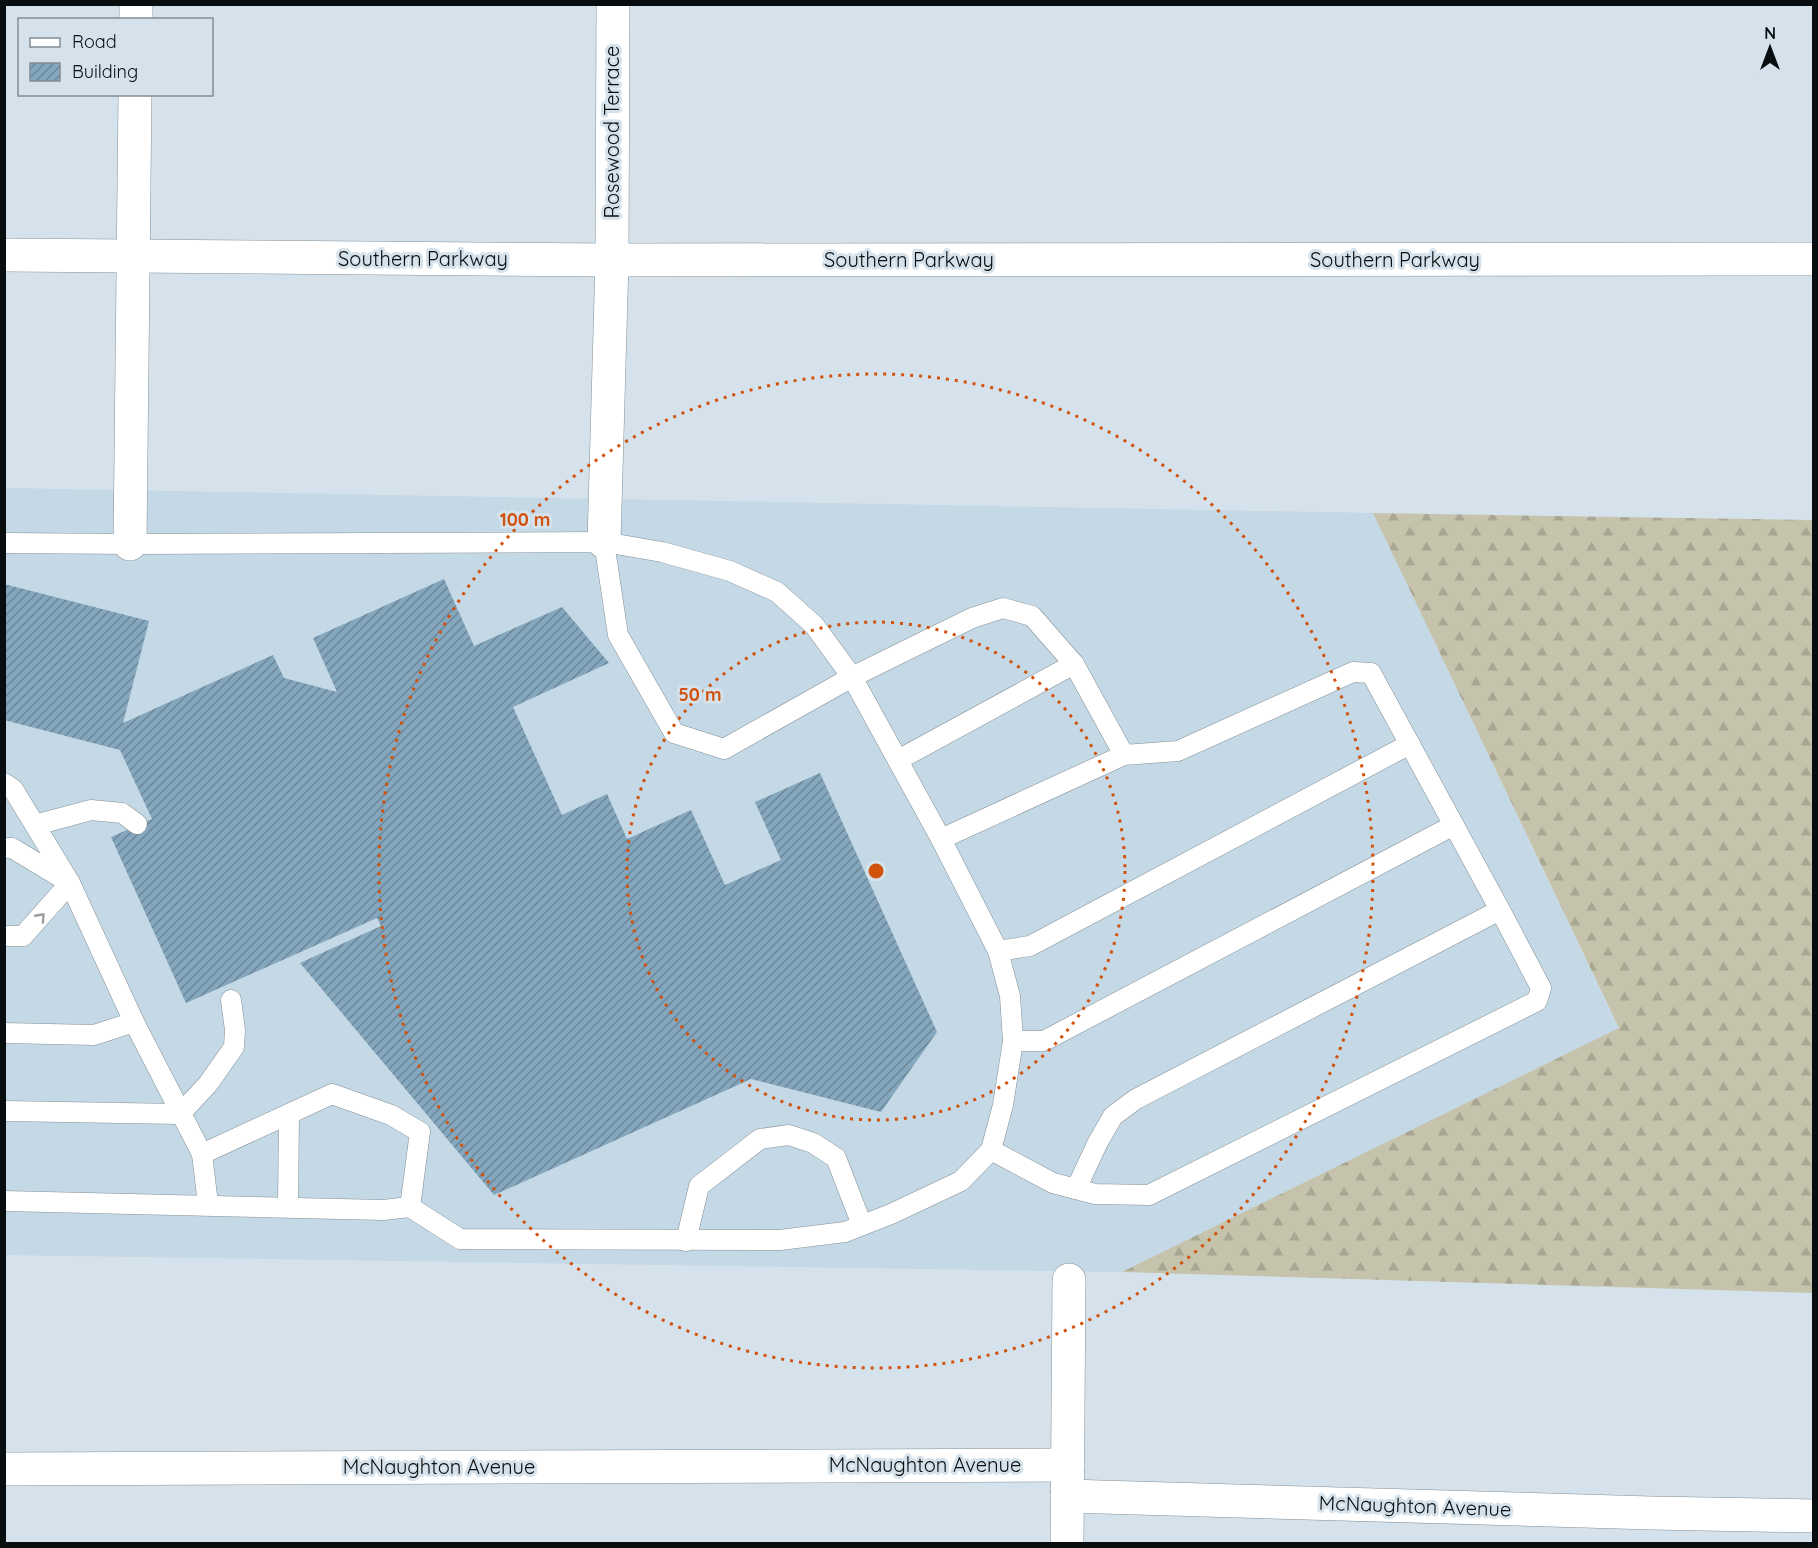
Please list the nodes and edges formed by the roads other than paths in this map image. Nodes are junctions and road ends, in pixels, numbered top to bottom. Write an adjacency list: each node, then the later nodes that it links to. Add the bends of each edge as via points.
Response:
1 (613, 4): 6 (street, Rosewood Terrace)
2 (135, 96): 4 (street)
3 (4, 255): 4 (street, Southern Parkway)
4 (134, 256): 6 (street, Southern Parkway); 9 (street)
5 (1814, 259): 6 (street, Southern Parkway)
6 (612, 260): 7 (street, Rosewood Terrace)
7 (604, 542): 9 (lane); 11 (lane, via 662,552 730,571 777,592 814,625); 11 (lane, via 618,635 674,732 724,748)
8 (4, 543): 9 (lane)
9 (130, 544)
10 (1074, 664): 11 (lane, via 1032,616 1003,608 972,618); 13 (lane); 14 (lane)
11 (852, 677): 14 (lane)
12 (1410, 744): 13 (lane, via 1371,674 1353,672 1178,751); 18 (lane); 24 (lane, via 1030,946)
13 (1124, 755): 19 (lane)
14 (898, 760): 19 (lane)
15 (4, 783): 17 (lane, via 13,789)
16 (136, 824): 17 (lane, via 122,813 91,810)
17 (35, 825): 21 (lane)
18 (1454, 825): 22 (lane); 28 (lane, via 1044,1041)
19 (941, 838): 24 (lane)
20 (4, 848): 21 (lane)
21 (70, 883): 23 (lane, one-way to 21, via 23,936); 26 (lane)
22 (1500, 910): 34 (lane, via 1136,1099 1113,1116); 34 (lane, via 1541,988 1537,1001 1149,1195 1095,1194)
23 (4, 936)
24 (998, 951): 28 (lane, via 1011,996)
25 (231, 1000): 30 (lane, via 234,1047)
26 (134, 1022): 27 (lane, via 94,1035); 30 (lane)
27 (4, 1033)
28 (1012, 1041): 32 (lane, via 1003,1105)
29 (4, 1111): 30 (lane)
30 (180, 1114): 33 (lane)
31 (289, 1114): 33 (lane); 37 (lane); 38 (lane, via 332,1094 392,1115 420,1132)
32 (991, 1150): 34 (lane, via 1053,1183); 39 (lane, via 961,1181)
33 (201, 1154): 36 (lane)
34 (1076, 1189)
35 (4, 1201): 36 (lane)
36 (208, 1204): 37 (lane)
37 (288, 1206): 38 (lane)
38 (410, 1208): 40 (lane, via 460,1239)
39 (862, 1225): 40 (lane, via 845,1232 780,1240); 40 (lane, via 836,1158 813,1143 789,1135 760,1139 699,1186)
40 (686, 1241)
41 (1069, 1280): 43 (street)
42 (4, 1469): 43 (street, McNaughton Avenue)
43 (1067, 1480): 44 (street, McNaughton Avenue, via 1628,1513); 45 (street)
44 (1814, 1516)
45 (1067, 1544)

